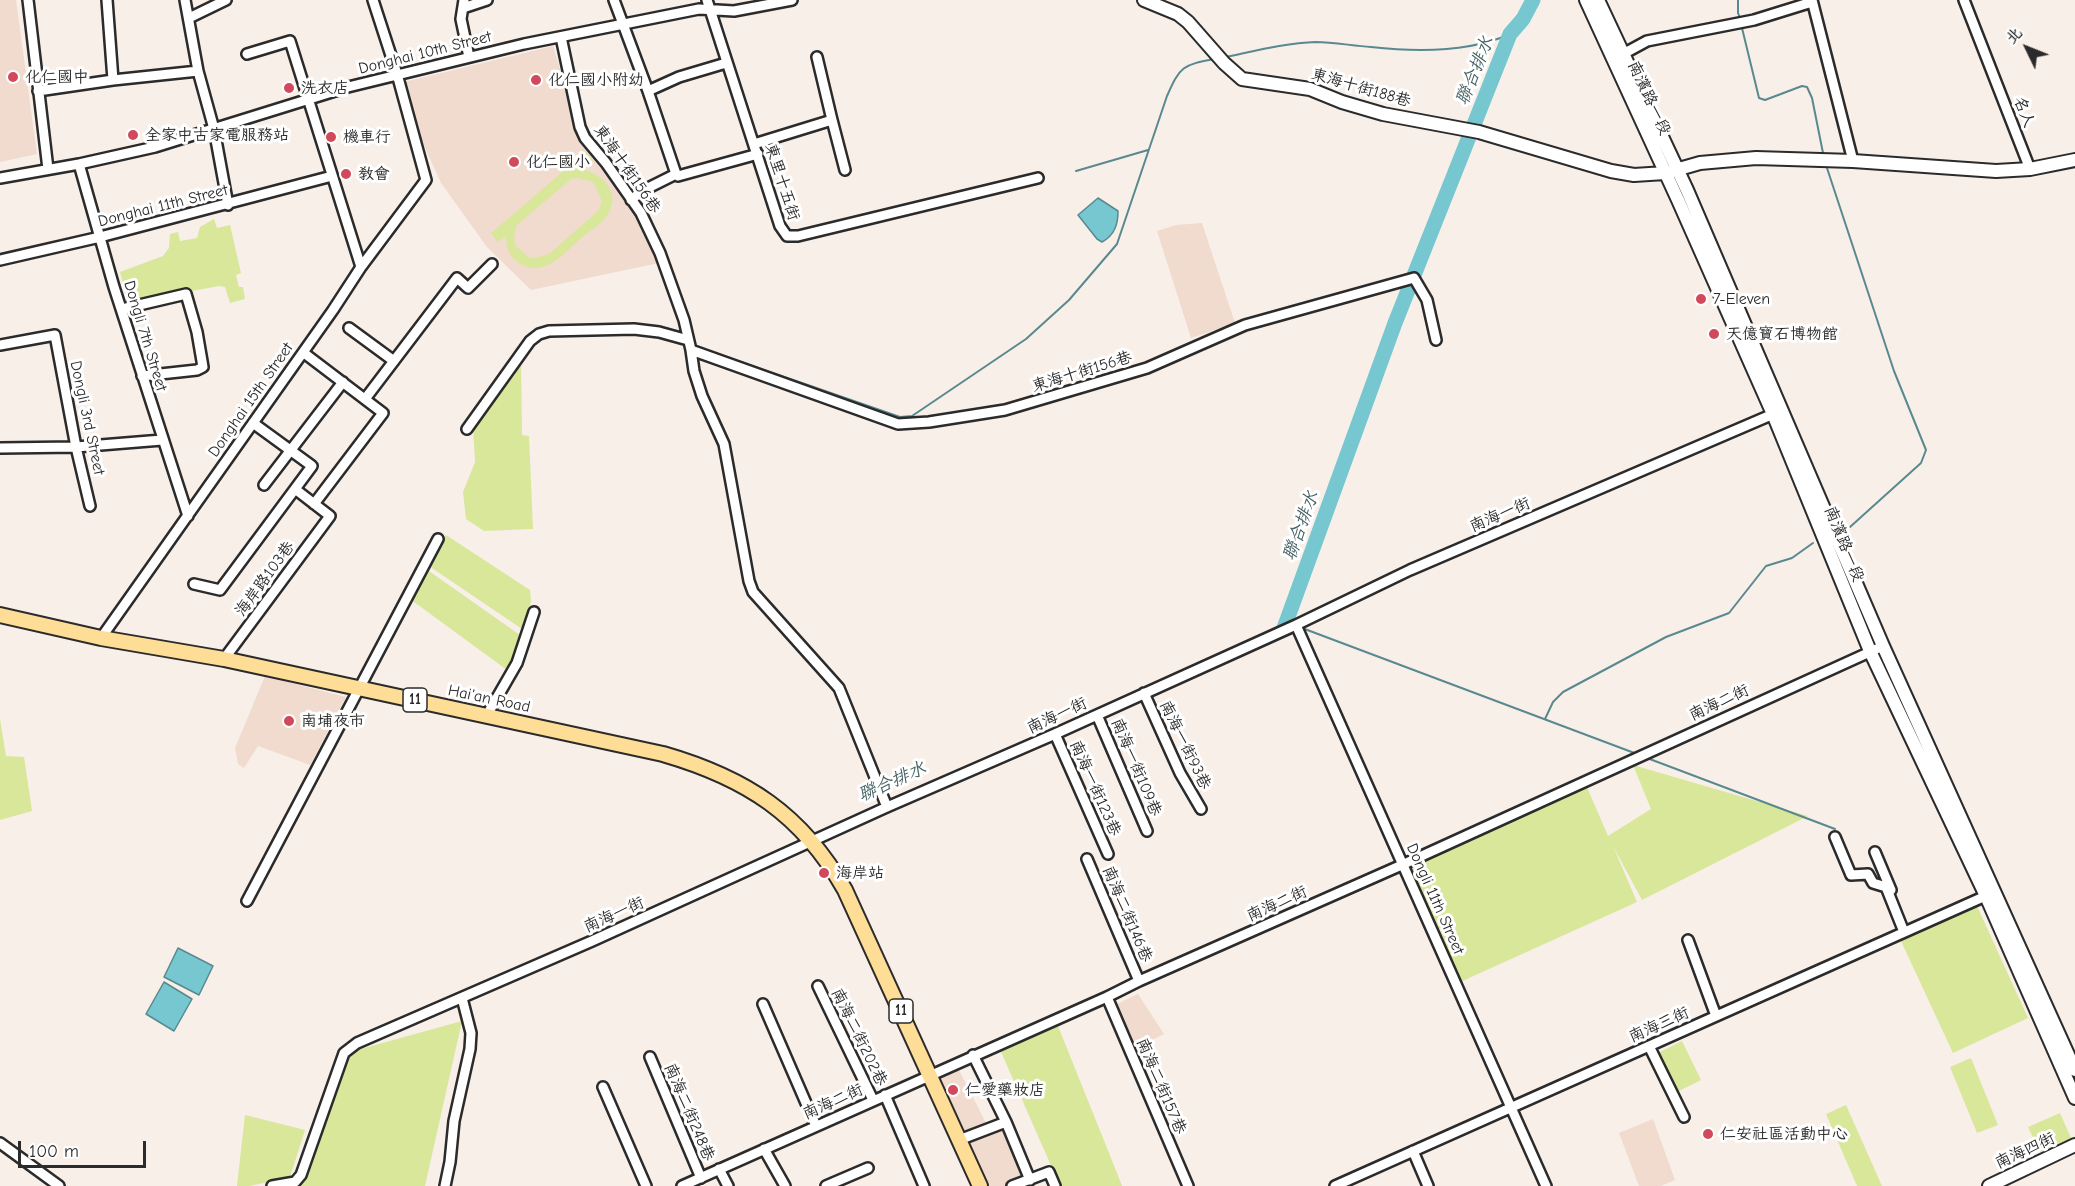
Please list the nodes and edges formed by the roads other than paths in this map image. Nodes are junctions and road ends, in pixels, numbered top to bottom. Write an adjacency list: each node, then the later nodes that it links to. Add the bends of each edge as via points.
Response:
1 (28, 0): 27 (street)
2 (107, 0): 26 (street)
3 (185, 0): 16 (street)
4 (226, 0): 16 (street)
5 (373, 0): 25 (street)
6 (487, 0): 14 (street)
7 (614, 0): 17 (street)
8 (792, 0): 15 (street, Donghai 10th Street, via 734,11)
9 (1144, 0): 40 (main road, 東海十街188巷, via 1183,18 1242,79 1310,89 1383,114 1479,132 1611,171 1634,175)
10 (1586, 0): 40 (main road, 南濱路一段)
11 (1598, 0): 20 (main road, 南濱路一段)
12 (1964, 0): 38 (street, 名人)
13 (1812, 1): 20 (street, via 1754,20 1647,41); 35 (street)
14 (463, 4): 21 (street, via 461,19)
15 (708, 4): 17 (street, Donghai 10th Street); 23 (street, 東里十五街)
16 (189, 18): 24 (street)
17 (623, 23): 18 (street, Donghai 10th Street); 28 (street)
18 (561, 37): 21 (street, Donghai 10th Street); 45 (street, 東海十街156巷, via 579,127)
19 (247, 54): 29 (street, via 290,41)
20 (1623, 54): 40 (main road, 南濱路一段)
21 (469, 57): 25 (street, Donghai 10th Street)
22 (818, 57): 30 (street)
23 (726, 63): 28 (street); 32 (street, 東里十五街)
24 (198, 71): 26 (street); 31 (street)
25 (397, 74): 29 (street, Donghai 10th Street); 50 (street, Donghai 15th Street, via 426,180)
26 (113, 80): 27 (street)
27 (38, 91): 37 (street)
28 (648, 91): 41 (street)
29 (309, 99): 31 (street, Donghai 10th Street); 42 (street)
30 (832, 120): 32 (street); 39 (street)
31 (214, 129): 36 (street, Donghai 10th Street); 46 (street)
32 (754, 144): 33 (street, 東里十五街)
33 (758, 154): 41 (street); 44 (street, 東里十五街, via 780,226 791,237)
34 (2075, 160): 38 (main road, 東海十街188巷)
35 (1853, 161): 38 (main road, 東海十街188巷, via 1996,171); 40 (main road, 東海十街188巷, via 1756,158 1701,163)
36 (79, 164): 37 (street, Donghai 10th Street); 47 (street, Dongli 7th Street)
37 (48, 169): 43 (street, Donghai 10th Street)
38 (2030, 169)
39 (845, 170)
40 (1670, 171): 62 (main road, 南濱路一段)
41 (676, 174): 45 (street)
42 (332, 176): 46 (street, Donghai 11th Street); 50 (street)
43 (0, 178)
44 (1038, 178)
45 (631, 200): 53 (street, 東海十街156巷, via 660,253)
46 (228, 205): 47 (street, Donghai 11th Street)
47 (100, 237): 48 (street, Donghai 11th Street); 51 (street, Dongli 7th Street)
48 (0, 260)
49 (492, 264): 58 (street, via 468,288 457,278)
50 (361, 267): 57 (street, Donghai 15th Street)
51 (122, 309): 59 (street, Dongli 7th Street); 59 (street, via 186,294 203,367)
52 (350, 328): 58 (street)
53 (688, 339): 56 (street, 東海十街156巷); 64 (street, via 634,329 539,334)
54 (1436, 340): 56 (street, 東海十街156巷, via 1427,300 1413,278 1245,325 1147,368 1005,410 898,424)
55 (0, 345): 66 (street, Dongli 3rd Street, via 55,335)
56 (691, 350): 88 (street, 東海十街156巷, via 702,396 724,444 749,581 761,603 839,688)
57 (303, 353): 60 (street); 63 (street, Donghai 15th Street)
58 (394, 361): 61 (street)
59 (142, 376): 65 (street, Dongli 7th Street)
60 (342, 382): 61 (street); 68 (street)
61 (365, 399): 71 (street, via 383,412)
62 (1778, 412): 78 (street, 南海一街, via 1410,570); 80 (main road, 南濱路一段); 81 (main road, 南濱路一段)
63 (253, 423): 68 (street); 73 (street, Donghai 15th Street)
64 (467, 429)
65 (162, 440): 66 (street); 73 (street, Dongli 7th Street)
66 (76, 447): 67 (street); 72 (street, Dongli 3rd Street)
67 (0, 448)
68 (290, 450): 69 (street); 70 (street, via 312,466)
69 (264, 485)
70 (295, 489): 71 (street); 75 (street, via 220,591)
71 (314, 504): 82 (street, 海岸路103巷, via 330,516)
72 (90, 506)
73 (188, 516): 79 (street, Donghai 15th Street)
74 (438, 539): 83 (street)
75 (194, 584)
76 (534, 612): 86 (street, via 517,663)
77 (0, 615): 79 (main road, Hai'an Road / 11)
78 (1296, 625): 84 (street, 南海一街); 96 (street, Dongli 11th Street)
79 (101, 638): 82 (main road, Hai'an Road / 11)
80 (1882, 646): 81 (street, 南海二街); 97 (main road, 南濱路一段)
81 (1870, 651): 96 (street, 南海二街); 97 (main road, 南濱路一段)
82 (224, 659): 83 (main road, Hai'an Road / 11)
83 (359, 688): 86 (main road, Hai'an Road / 11); 98 (street)
84 (1144, 693): 85 (street, 南海一街); 89 (street, 南海一街93巷)
85 (1097, 714): 87 (street, 南海一街); 90 (street, 南海一街109巷)
86 (487, 715): 92 (main road, Hai'an Road / 11, via 696,763 755,792 786,815)
87 (1055, 735): 88 (street, 南海一街); 94 (street, 南海一街123巷)
88 (887, 807): 92 (street, 南海一街)
89 (1201, 809)
90 (1147, 831)
91 (1835, 837): 99 (street, via 1851,875 1868,874 1873,883 1886,887)
92 (810, 840): 103 (street, 南海一街); 111 (main road, Hai'an Road / 11, via 845,890)
93 (1875, 852): 99 (street)
94 (1108, 854)
95 (1087, 859): 101 (street, 南海二街146巷)
96 (1404, 864): 101 (street, 南海二街); 116 (street, Dongli 11th Street)
97 (1991, 894): 99 (street, 南海三街); 110 (main road, 南濱路一段); 114 (main road, 南濱路一段)
98 (247, 901)
99 (1906, 931): 106 (street, 南海三街)
100 (1688, 940): 106 (street)
101 (1139, 981): 104 (street, 南海二街)
102 (818, 986): 115 (street, 南海二街202巷)
103 (462, 998): 130 (street, 南海一街, via 345,1051 301,1175 295,1182); 131 (street, via 471,1034 470,1049)
104 (1107, 998): 108 (street, 南海二街); 141 (street, 南海二街157巷)
105 (763, 1004): 119 (street)
106 (1716, 1016): 107 (street, 南海三街)
107 (1649, 1046): 116 (street, 南海三街); 117 (street)
108 (973, 1055): 111 (street, 南海二街); 118 (street)
109 (650, 1058): 127 (street, 南海二街248巷)
110 (2075, 1070)
111 (929, 1075): 113 (street, 南海二街); 120 (main road, Hai'an Road / 11)
112 (603, 1087): 132 (street)
113 (885, 1095): 115 (street, 南海二街); 137 (street)
114 (2075, 1098)
115 (873, 1101): 119 (street, 南海二街)
116 (1510, 1108): 124 (street, 南海三街); 144 (street, Dongli 11th Street)
117 (1684, 1117)
118 (1006, 1122): 120 (street); 128 (street)
119 (816, 1126): 123 (street, 南海二街)
120 (959, 1140): 138 (main road, Hai'an Road / 11)
121 (0, 1143): 129 (street)
122 (2075, 1145): 145 (main road, 南海四街)
123 (764, 1149): 126 (street, 南海二街); 135 (street)
124 (1413, 1151): 142 (street, 南海三街); 143 (street)
125 (868, 1168): 136 (street)
126 (719, 1169): 127 (street, 南海二街); 134 (street)
127 (701, 1178): 133 (street, 南海二街)
128 (1030, 1180): 139 (street); 140 (street, via 1049,1172)
129 (59, 1186)
130 (272, 1186)
131 (445, 1186)
132 (646, 1186)
133 (682, 1186)
134 (728, 1186)
135 (785, 1186)
136 (826, 1186)
137 (924, 1186)
138 (980, 1186)
139 (1012, 1186)
140 (1054, 1186)
141 (1188, 1186)
142 (1335, 1186)
143 (1428, 1186)
144 (1546, 1186)
145 (1989, 1186)

